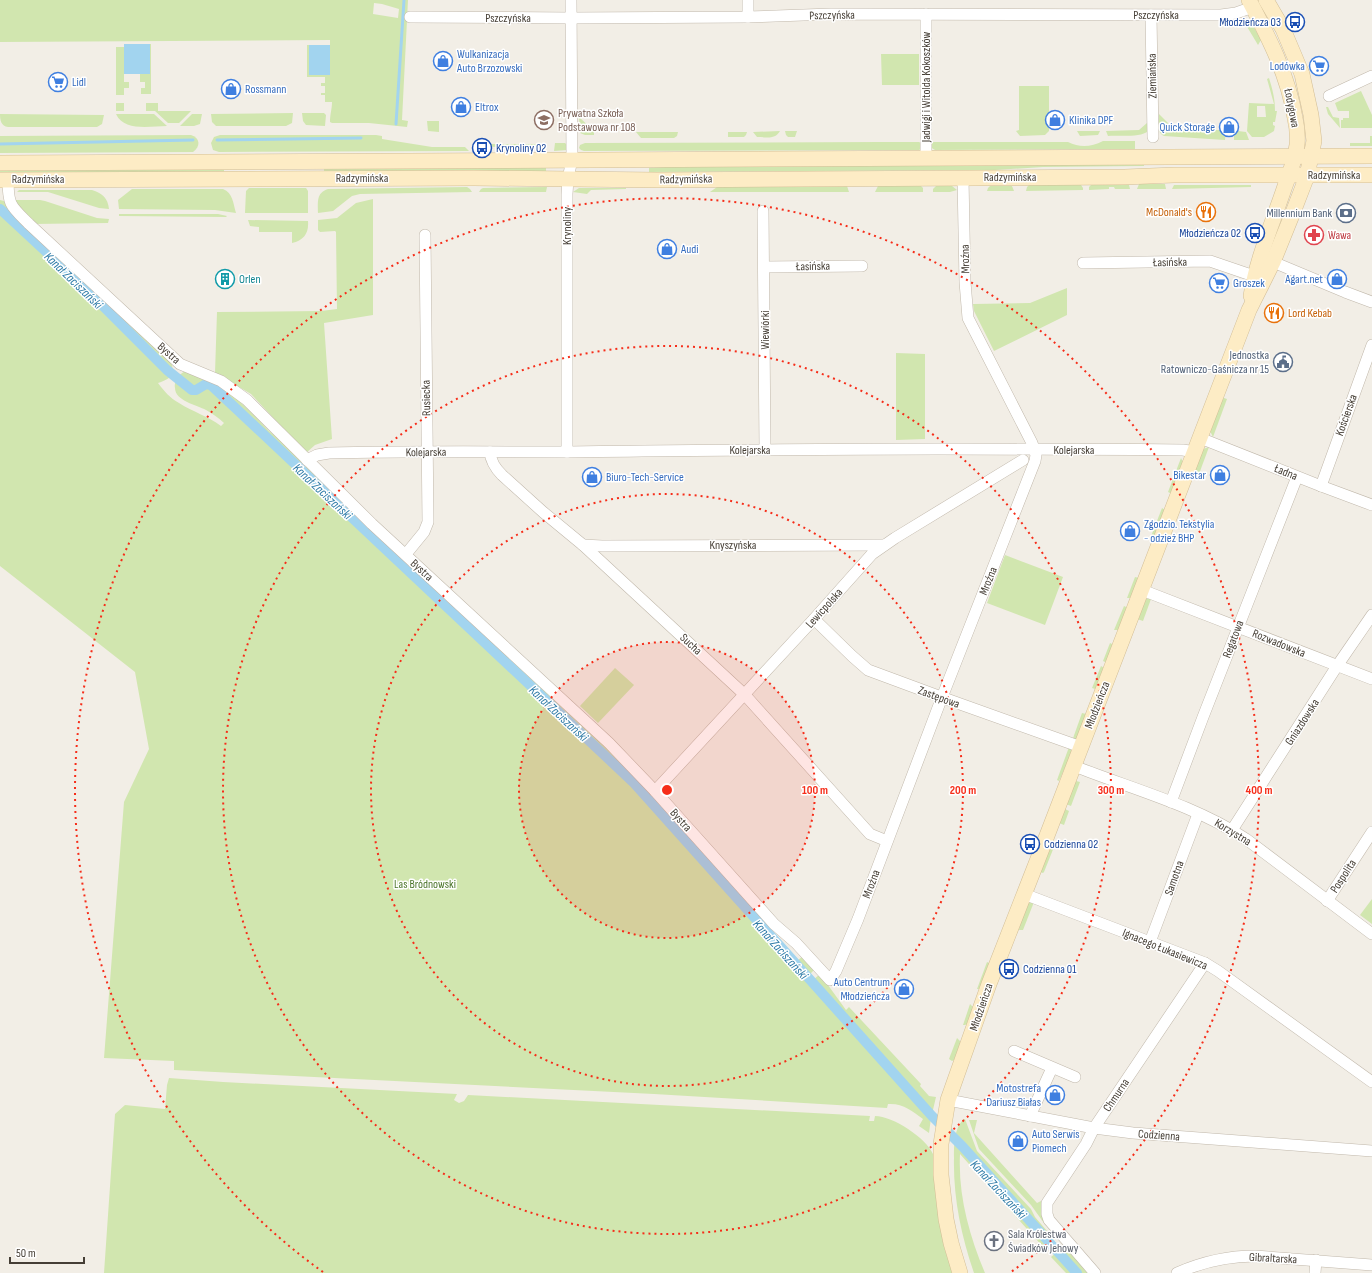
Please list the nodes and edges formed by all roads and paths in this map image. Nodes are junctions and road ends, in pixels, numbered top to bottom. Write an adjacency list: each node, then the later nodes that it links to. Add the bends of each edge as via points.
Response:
1 (571, 0): 9 (street, Krynoliny)
2 (748, 0): 8 (street)
3 (1266, 0): 13 (main road, Łodygowa, via 1291,46 1306,86 1314,133)
4 (1251, 4): 6 (street, Pszczyńska, via 1236,13 1221,15); 15 (main road, Łodygowa, via 1287,80 1297,133)
5 (926, 14): 6 (street, Pszczyńska); 8 (street, Pszczyńska); 16 (street, Jadwigi i Witolda Kokoszków)
6 (1151, 15): 12 (street, Ziemiańska)
7 (410, 17): 9 (street, Pszczyńska)
8 (748, 17): 9 (street, Pszczyńska)
9 (571, 18): 17 (street, Krynoliny)
10 (1372, 76): 11 (street)
11 (1329, 96)
12 (1153, 137)
13 (1311, 156): 14 (main road, Radzymińska); 15 (main road, Radzymińska); 21 (main road, Młodzieńcza)
14 (1372, 156)
15 (1294, 157): 16 (main road, Radzymińska); 19 (main road, Łodygowa)
16 (926, 159): 17 (main road, Radzymińska)
17 (572, 160): 18 (main road, Radzymińska); 23 (street, Krynoliny)
18 (0, 163)
19 (1289, 175): 21 (main road, Radzymińska); 22 (main road, Radzymińska); 31 (main road, Młodzieńcza)
20 (1372, 175): 21 (main road, Radzymińska)
21 (1307, 176): 27 (main road, Młodzieńcza)
22 (963, 178): 23 (main road, Radzymińska); 37 (street, Mroźna, via 968,318)
23 (568, 179): 24 (main road, Radzymińska); 40 (street, Krynoliny)
24 (4, 180): 42 (street, Bystra, via 14,209 99,290 180,364 221,381 247,400)
25 (763, 211): 30 (street, Wiewiórki)
26 (425, 235): 38 (street, Rusiecka)
27 (1273, 262): 32 (street); 33 (main road, Młodzieńcza)
28 (1083, 263): 31 (street, Łasińska, via 1210,261)
29 (862, 266): 30 (street, Łasińska)
30 (764, 267): 36 (street, Wiewiórki)
31 (1254, 276): 33 (main road, Młodzieńcza)
32 (1372, 302)
33 (1249, 310): 35 (main road, Młodzieńcza)
34 (1372, 345): 45 (street, Kościerska)
35 (1200, 438): 41 (main road, Młodzieńcza); 44 (street, Ładna)
36 (765, 450): 37 (street, Kolejarska); 40 (street, Kolejarska)
37 (1034, 450): 41 (street, Kolejarska); 57 (street, Mroźna, via 1035,462)
38 (427, 452): 39 (street, Kolejarska); 42 (street, Kolejarska, via 329,452); 49 (street, Rusiecka, via 428,522 424,532)
39 (490, 452): 40 (street, Kolejarska); 47 (street, Sucha, via 492,462 502,475)
40 (567, 452)
41 (1195, 452): 50 (main road, Młodzieńcza)
42 (307, 460): 49 (street, Bystra)
43 (1023, 460): 48 (street, Lewicpolska)
44 (1297, 477): 45 (street, Ładna); 53 (street, Regatowa)
45 (1320, 486): 46 (street, Ładna)
46 (1372, 505)
47 (583, 545): 48 (street, Knyszyńska); 56 (street, Sucha)
48 (884, 545): 52 (street, Lewicpolska, via 872,554)
49 (406, 554): 60 (street, Bystra, via 588,722)
50 (1142, 590): 53 (street, Rozwadowska); 58 (main road, Młodzieńcza)
51 (1372, 615): 54 (street, Gniazdowska)
52 (814, 619): 56 (street, Lewicpolska); 57 (street, Zastępowa, via 868,670)
53 (1238, 627): 54 (street, Rozwadowska); 61 (street, Regatowa)
54 (1337, 666): 55 (street, Rozwadowska); 63 (street, Gniazdowska)
55 (1372, 679)
56 (745, 695): 60 (street, Lewicpolska); 65 (street, Sucha, via 870,834)
57 (942, 698): 58 (street, Zastępowa); 65 (street, Mroźna)
58 (1081, 747): 59 (main road, Młodzieńcza)
59 (1074, 766): 61 (street, Korzystna); 66 (main road, Młodzieńcza)
60 (655, 791): 71 (street, Bystra, via 774,924 796,943)
61 (1171, 802): 62 (street, Korzystna)
62 (1198, 814): 63 (street, Korzystna); 69 (street, Samotna)
63 (1232, 830): 67 (street, Korzystna)
64 (1372, 832): 67 (street, Pospolita)
65 (887, 841): 71 (street, Mroźna, via 836,971)
66 (1024, 894): 69 (street, Ignacego Łukasiewicza); 76 (main road, Młodzieńcza, via 989,984)
67 (1327, 901): 68 (street, Korzystna)
68 (1372, 934)
69 (1150, 942): 70 (street, Ignacego Łukasiewicza)
70 (1205, 963): 75 (street, Ignacego Łukasiewicza); 78 (street, Chmurna)
71 (830, 980)
72 (1014, 1051): 73 (street)
73 (1052, 1068): 74 (street); 77 (street)
74 (1074, 1077)
75 (1372, 1082)
76 (947, 1108): 77 (street, Codzienna); 82 (main road, Młodzieńcza, via 940,1160 951,1243)
77 (1030, 1116): 78 (street, Codzienna)
78 (1094, 1128): 79 (street, Codzienna); 83 (street, Chmurna, via 1047,1203 1047,1214 1049,1220)
79 (1372, 1151)
80 (1316, 1260): 81 (street, Gibraltarska); 84 (street, Gibraltarska, via 1237,1256 1212,1261); 85 (street)
81 (1372, 1265)
82 (960, 1273)
83 (1095, 1273)
84 (1177, 1273)
85 (1314, 1273)

